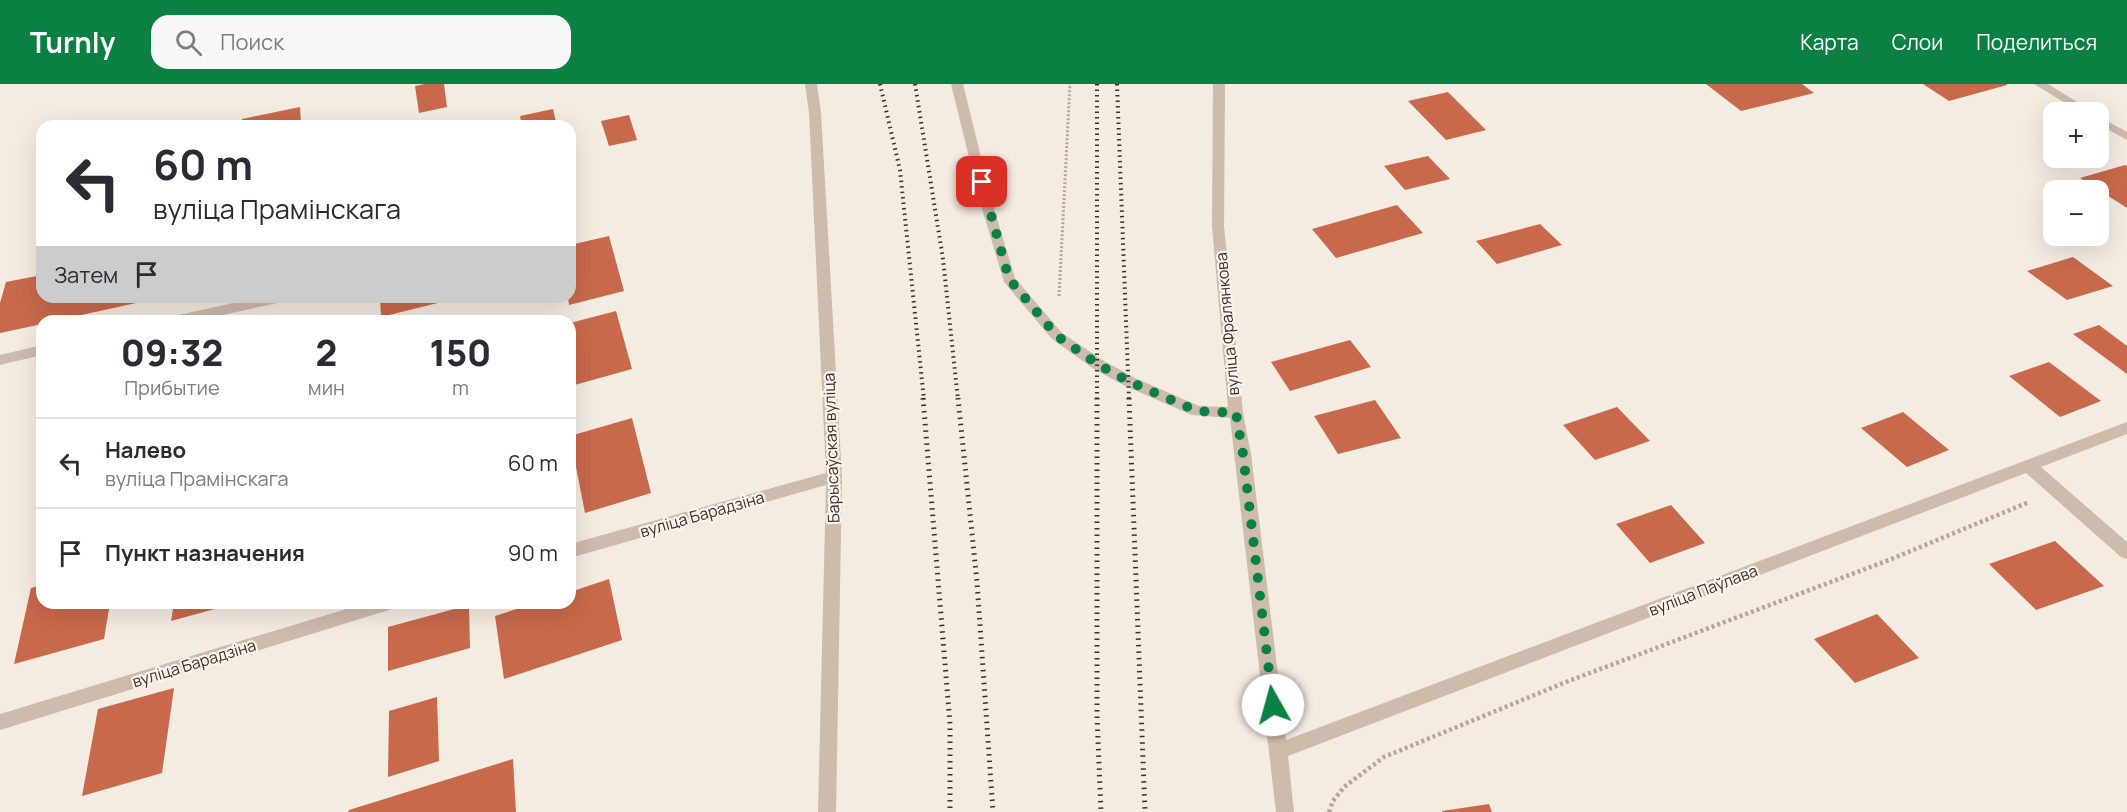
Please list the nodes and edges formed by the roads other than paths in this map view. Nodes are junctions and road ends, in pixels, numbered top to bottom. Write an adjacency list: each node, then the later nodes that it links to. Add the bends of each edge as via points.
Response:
1 (811, 84): 15 (street, Барысаўская вуліца)
2 (957, 84): 12 (street, via 1009,279 1057,336 1130,382 1197,411)
3 (1219, 84): 12 (street, вуліца Фралянкова, via 1218,226)
4 (2040, 84): 5 (street)
5 (2070, 102)
6 (2109, 126): 7 (street)
7 (2127, 137)
8 (255, 303): 9 (street)
9 (201, 315)
10 (36, 351): 11 (street)
11 (0, 360)
12 (1236, 413): 20 (street, вуліца Фралянкова)
13 (2127, 429): 14 (street, вуліца Паўлава)
14 (2029, 466): 17 (street); 20 (street, вуліца Паўлава)
15 (834, 477): 16 (street, вуліца Барадзіна); 21 (street, Барысаўская вуліца)
16 (576, 549)
17 (2127, 552)
18 (369, 609): 19 (street, вуліца Барадзіна)
19 (0, 722)
20 (1279, 751): 22 (street, вуліца Фралянкова)
21 (827, 812)
22 (1285, 812)

